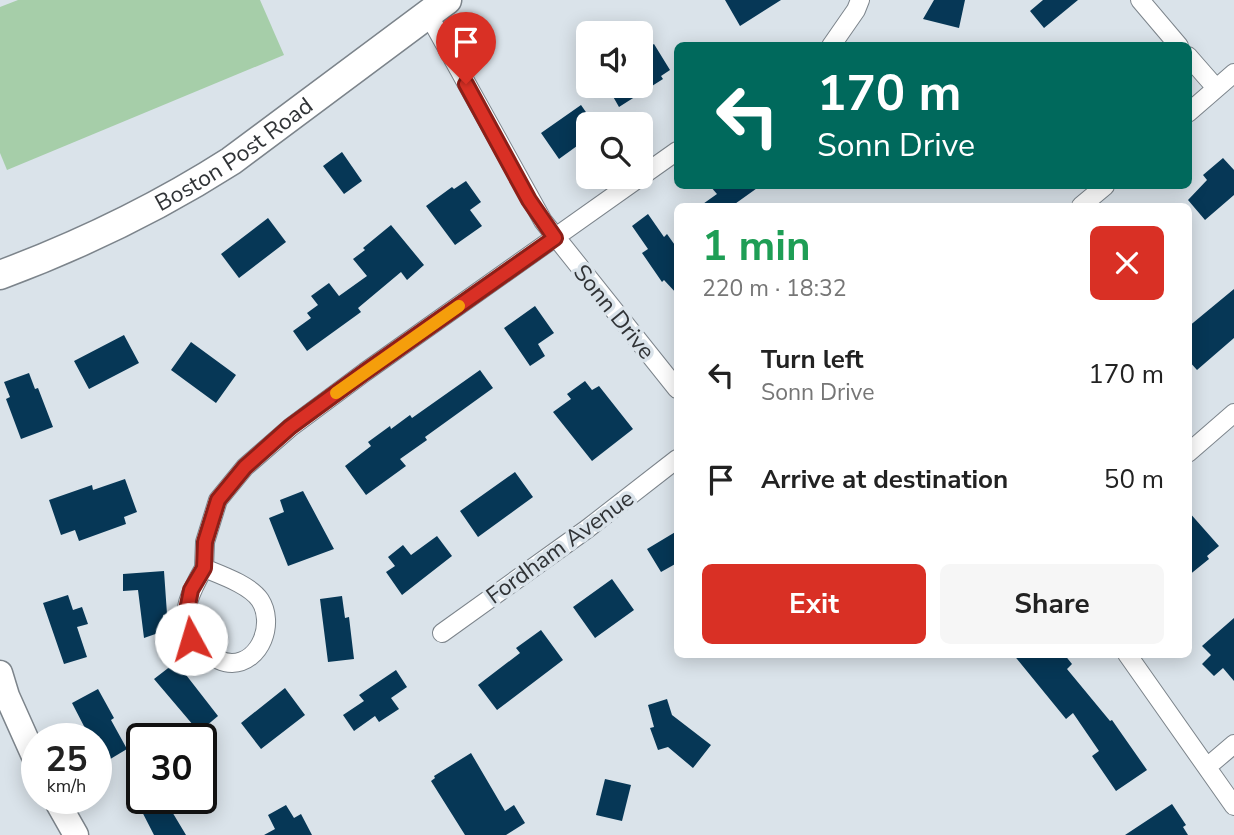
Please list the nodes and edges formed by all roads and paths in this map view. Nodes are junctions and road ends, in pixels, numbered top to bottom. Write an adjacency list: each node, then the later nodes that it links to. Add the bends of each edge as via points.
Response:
1 (860, 0): 4 (street)
2 (1140, 0): 5 (street)
3 (437, 7): 13 (street, Sonn Drive, via 529,200); 14 (main road, Boston Post Road, via 194,185 124,223)
4 (834, 42)
5 (1176, 42)
6 (1192, 61): 8 (street)
7 (1234, 72): 8 (street)
8 (1216, 88): 9 (street)
9 (1192, 109)
10 (674, 153): 13 (street)
11 (1101, 189): 12 (street)
12 (1085, 203)
13 (555, 238): 15 (street, Sonn Drive); 19 (street, via 290,427 245,467 218,500 205,542)
14 (0, 275)
15 (674, 385)
16 (1234, 414): 17 (street)
17 (1192, 450)
18 (674, 461): 20 (street, Fordham Avenue)
19 (204, 568): 19 (street, via 191,590 185,620 191,639 218,661 233,663 250,657 262,642 267,624 260,600 239,583)
20 (442, 633)
21 (1130, 658): 25 (street)
22 (0, 673): 23 (street)
23 (21, 727)
24 (1234, 744): 25 (street)
25 (1207, 767): 26 (street)
26 (1234, 806)
27 (64, 814): 28 (street)
28 (76, 835)

